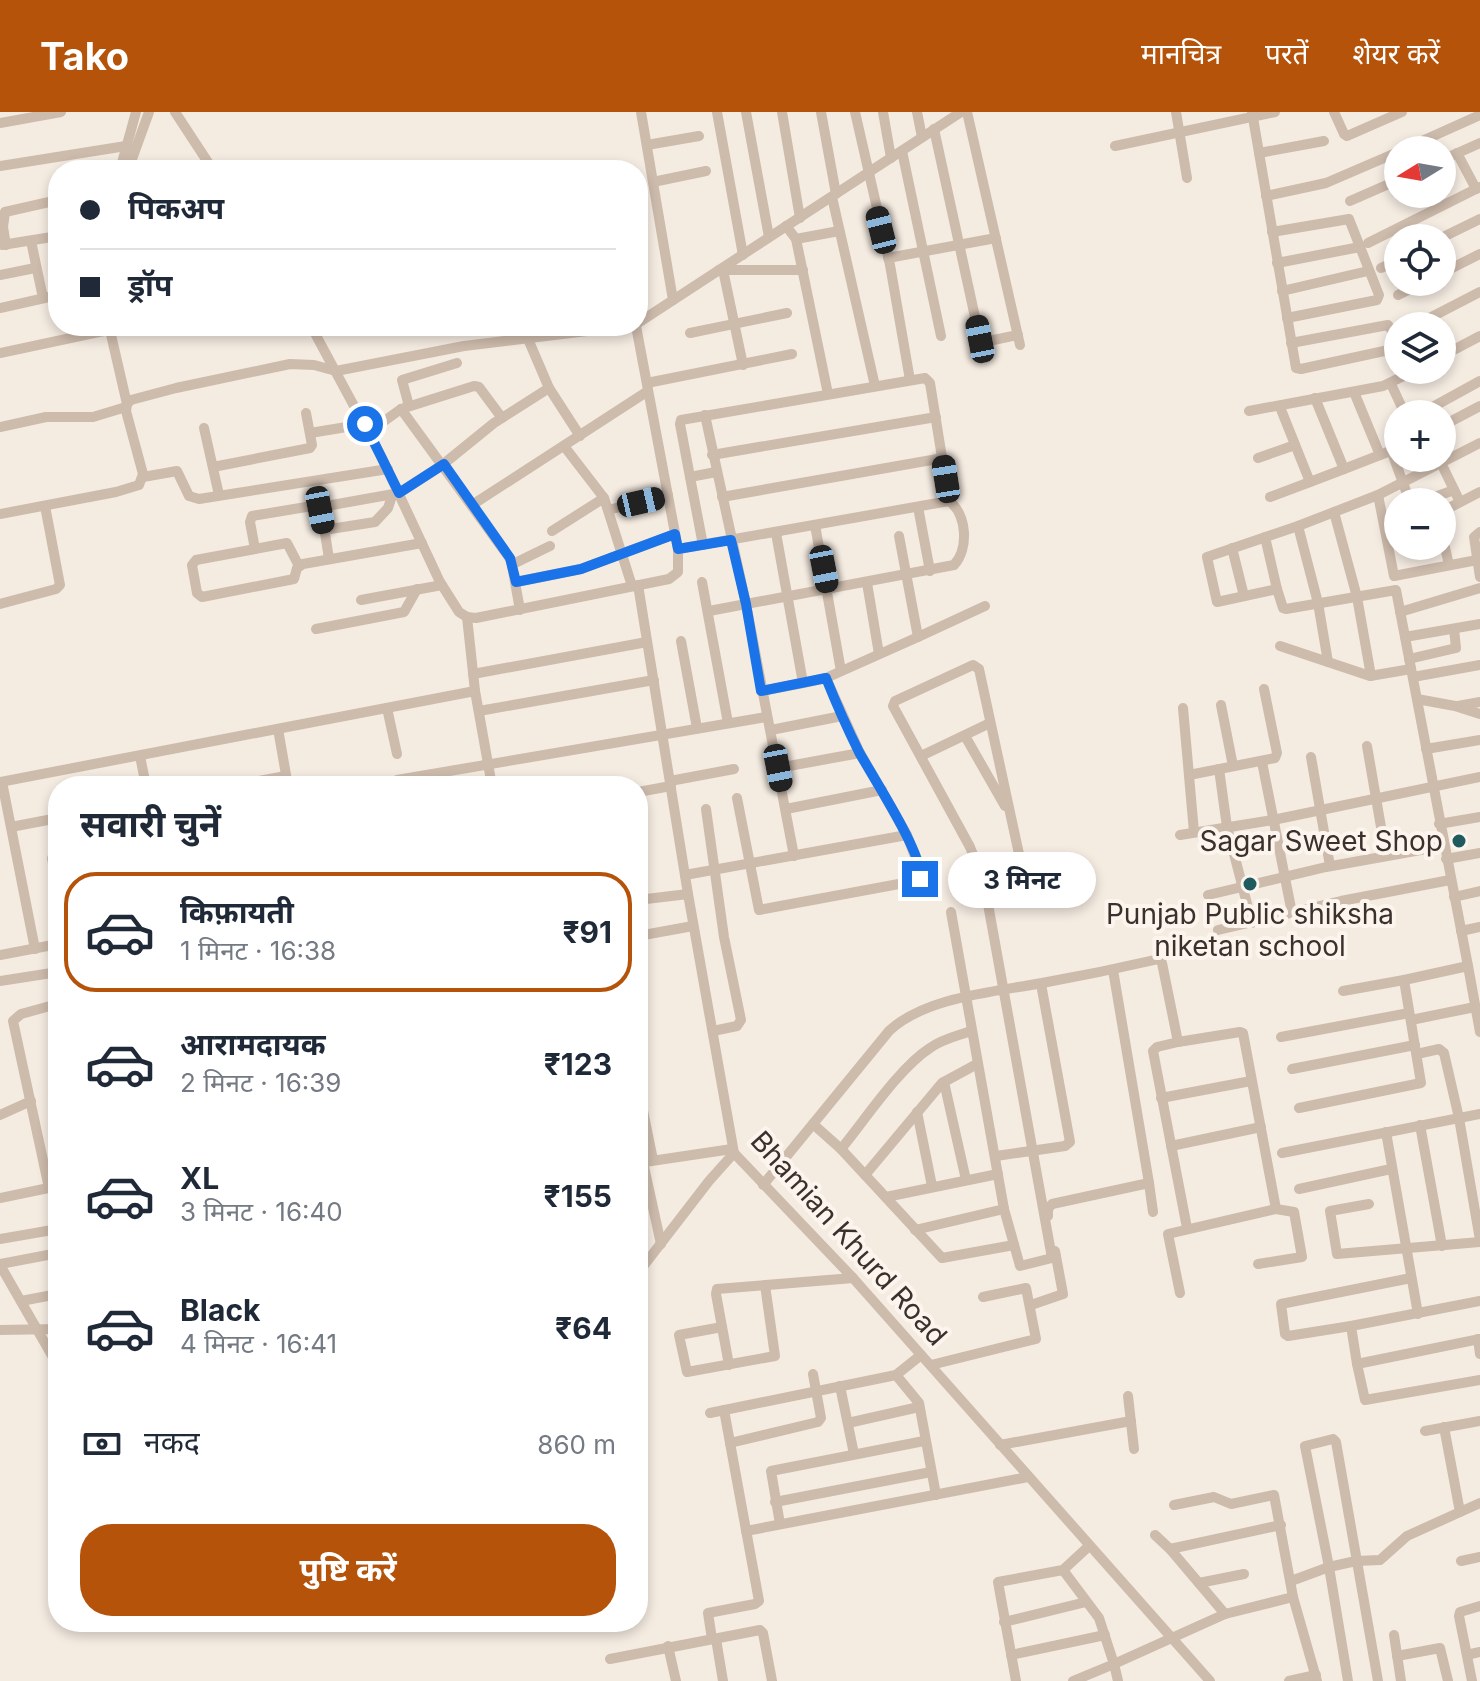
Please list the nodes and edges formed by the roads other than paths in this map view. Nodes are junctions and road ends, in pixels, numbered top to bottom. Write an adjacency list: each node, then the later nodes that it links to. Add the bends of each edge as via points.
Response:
1 (61, 112): 20 (street)
2 (136, 112): 29 (street)
3 (149, 112): 37 (street)
4 (175, 112): 38 (street)
5 (641, 112): 28 (street)
6 (717, 112): 66 (street)
7 (746, 112): 56 (street)
8 (782, 112): 50 (street)
9 (821, 112): 46 (street)
10 (855, 112): 41 (street)
11 (883, 112): 34 (street)
12 (917, 112): 25 (street)
13 (1176, 112): 22 (street)
14 (1275, 112): 18 (street)
15 (1334, 112): 16 (street, via 1346,136)
16 (1402, 112)
17 (960, 113): 21 (street); 58 (street)
18 (1252, 114): 22 (street); 32 (street)
19 (1480, 115): 24 (street)
20 (0, 123)
21 (934, 129): 25 (street); 61 (street)
22 (1179, 130): 30 (street); 42 (street)
23 (699, 136): 28 (street)
24 (1433, 136)
25 (922, 137): 31 (street)
26 (1324, 141): 32 (street)
27 (1480, 143): 33 (street)
28 (647, 145): 43 (street)
29 (126, 146): 36 (street); 39 (street)
30 (1115, 146)
31 (902, 151): 34 (street); 64 (street)
32 (1259, 153): 47 (street)
33 (1457, 153): 45 (street)
34 (891, 158): 41 (street)
35 (1384, 158): 47 (street, via 1326,183)
36 (122, 160)
37 (132, 160)
38 (206, 160)
39 (0, 166)
40 (706, 171): 43 (street)
41 (867, 173): 46 (street); 67 (street)
42 (1187, 178)
43 (653, 182): 81 (street)
44 (1384, 186): 48 (street)
45 (1478, 188): 63 (street)
46 (834, 195): 50 (street); 53 (street)
47 (1266, 196): 55 (street)
48 (1350, 201)
49 (48, 202): 62 (street, via 5,212)
50 (800, 218): 52 (street)
51 (1480, 219): 54 (street)
52 (786, 226): 56 (street); 59 (street)
53 (839, 231): 59 (street); 109 (street)
54 (1456, 231)
55 (1272, 232): 63 (street, via 1348,219); 68 (street)
56 (769, 237): 66 (street)
57 (48, 238): 60 (street)
58 (996, 238): 61 (street); 61 (street, via 1019,340 980,340)
59 (796, 239): 74 (street)
60 (31, 241): 62 (street); 71 (street)
61 (961, 244): 64 (street)
62 (3, 245)
63 (1364, 245): 68 (street); 75 (street)
64 (924, 252): 67 (street); 95 (street)
65 (1480, 254): 69 (street)
66 (743, 255): 73 (street)
67 (888, 258): 106 (street)
68 (1277, 263): 77 (street)
69 (1456, 266)
70 (1384, 267): 72 (street)
71 (35, 268): 76 (street); 80 (street)
72 (1381, 268)
73 (721, 270): 74 (street); 81 (street); 87 (street)
74 (803, 270): 113 (street)
75 (1368, 271): 77 (street); 86 (street, via 1377,300)
76 (0, 275)
77 (1282, 291): 86 (street)
78 (1480, 292): 83 (street)
79 (48, 297): 80 (street)
80 (43, 298): 82 (street)
81 (673, 300): 85 (street)
82 (0, 308)
83 (1441, 312)
84 (787, 313): 87 (street)
85 (648, 317)
86 (1287, 318): 98 (street)
87 (733, 322): 89 (street); 104 (street)
88 (1384, 326): 98 (street)
89 (690, 333)
90 (75, 336): 101 (street)
91 (112, 336): 117 (street)
92 (317, 336): 105 (street)
93 (551, 336): 97 (street)
94 (639, 336): 110 (street)
95 (941, 336)
96 (1480, 336): 99 (street)
97 (528, 339): 105 (street); 111 (street)
98 (1291, 343): 100 (street, via 1299,369)
99 (1456, 349)
100 (1384, 351)
101 (0, 353)
102 (792, 354): 104 (street)
103 (457, 363): 119 (street, via 403,380)
104 (743, 365): 110 (street)
105 (336, 371): 117 (street, via 290,364 176,388 131,400); 129 (street)
106 (910, 380): 109 (street); 124 (street, via 928,380)
107 (1480, 381): 116 (street)
108 (1391, 384): 112 (street); 115 (street)
109 (875, 386): 113 (street)
110 (648, 387): 131 (street); 157 (street)
111 (549, 388): 125 (street); 131 (street)
112 (1354, 392): 114 (street); 132 (street)
113 (828, 394): 123 (street)
114 (1315, 398): 120 (street); 144 (street)
115 (1398, 400)
116 (1445, 400)
117 (127, 406): 127 (street, via 93,417 46,417); 148 (street)
118 (1480, 406): 126 (street)
119 (405, 407): 125 (street, via 476,386); 129 (street); 141 (street)
120 (1280, 407): 121 (street); 134 (street)
121 (1249, 411)
122 (306, 413): 130 (street)
123 (705, 415): 137 (street); 149 (street, via 680,422)
124 (936, 417): 137 (street); 139 (street)
125 (502, 418): 141 (street)
126 (1456, 419)
127 (0, 427)
128 (204, 428): 142 (street)
129 (367, 428): 130 (street); 143 (street)
130 (310, 433): 142 (street, via 310,448)
131 (580, 436): 135 (street)
132 (1384, 441)
133 (1480, 443): 138 (street)
134 (1295, 445): 140 (street); 150 (street)
135 (564, 446): 161 (street, Bhamian Khurd Road); 165 (street)
136 (1384, 453): 144 (street)
137 (712, 455): 145 (street)
138 (1456, 457)
139 (943, 458): 159 (street); 162 (street)
140 (1258, 458)
141 (444, 464): 156 (street); 165 (street)
142 (213, 467): 155 (street)
143 (388, 469): 155 (street); 156 (street)
144 (1344, 469): 150 (street)
145 (716, 472): 149 (street); 159 (street)
146 (1397, 472): 151 (street)
147 (1426, 472): 151 (street)
148 (143, 477): 155 (street, via 177,471 189,496); 166 (street, via 131,488)
149 (690, 477): 184 (street)
150 (1310, 482): 160 (street)
151 (1401, 483): 152 (street); 158 (street)
152 (1403, 488)
153 (1480, 492): 163 (street)
154 (1456, 494): 163 (street)
155 (219, 495)
156 (396, 495): 167 (street); 175 (street, via 375,522); 183 (street)
157 (668, 495): 169 (street); 179 (street)
158 (1378, 495): 170 (street); 171 (street)
159 (722, 497): 182 (street)
160 (1270, 497)
161 (604, 498): 169 (street, Bhamian Khurd Road); 176 (street)
162 (949, 501): 168 (street); 197 (street, via 961,513 961,552 954,565)
163 (1460, 502): 164 (street)
164 (1456, 504)
165 (472, 505): 194 (street)
166 (45, 506): 172 (street); 216 (street, via 60,585)
167 (321, 507): 175 (street); 187 (street, via 252,516)
168 (918, 507): 173 (street); 197 (street)
169 (608, 510): 189 (street, Bhamian Khurd Road)
170 (1334, 512): 174 (street); 213 (street)
171 (1384, 513)
172 (0, 514)
173 (815, 525): 178 (street); 210 (street)
174 (1298, 526): 181 (street); 215 (street)
175 (324, 530): 190 (street)
176 (552, 531)
177 (1480, 532): 193 (street, via 1474,536)
178 (776, 533): 182 (street); 211 (street)
179 (675, 534): 188 (street); 189 (street)
180 (899, 536): 198 (street)
181 (1265, 537): 186 (street); 208 (street)
182 (731, 540): 184 (street); 217 (street)
183 (422, 543): 190 (street); 204 (street)
184 (703, 545): 188 (street)
185 (550, 546): 194 (street)
186 (1232, 548): 212 (street); 212 (street, via 1207,556 1217,601)
187 (255, 549): 196 (street, via 287,543); 196 (street, via 193,562 198,595 294,579)
188 (678, 549): 205 (street, via 680,566 674,577)
189 (622, 554): 201 (street, via 581,569); 205 (street, Bhamian Khurd Road)
190 (329, 559): 196 (street)
191 (1394, 560): 199 (street)
192 (1448, 560): 195 (street)
193 (1477, 560): 195 (street); 200 (street)
194 (513, 564): 201 (street)
195 (1449, 565): 199 (street)
196 (299, 566)
197 (930, 571): 198 (street)
198 (906, 575): 203 (street); 226 (street)
199 (1394, 576): 209 (street)
200 (1480, 577)
201 (516, 582): 219 (street)
202 (702, 582): 220 (street)
203 (867, 583): 210 (street); 231 (street)
204 (442, 585): 207 (street); 222 (street)
205 (635, 586): 219 (street); 229 (street, Bhamian Khurd Road)
206 (1480, 588): 221 (street)
207 (417, 589): 214 (street); 224 (street, via 404,612)
208 (1277, 589): 212 (street); 215 (street, via 1283,609)
209 (1396, 590): 213 (street); 221 (street)
210 (829, 591): 211 (street); 235 (street)
211 (788, 596): 217 (street); 240 (street)
212 (1244, 596)
213 (1357, 597): 215 (street); 237 (street)
214 (361, 600)
215 (1318, 603): 232 (street)
216 (0, 604)
217 (746, 604): 220 (street); 243 (street)
218 (985, 606): 226 (street)
219 (520, 610): 222 (street)
220 (709, 611): 254 (street)
221 (1400, 612): 227 (street)
222 (467, 617): 236 (street)
223 (1480, 624): 225 (street)
224 (316, 629)
225 (1454, 629): 227 (street); 234 (street, via 1456,648)
226 (918, 637): 231 (street)
227 (1405, 637): 234 (street)
228 (681, 641): 256 (street)
229 (647, 642): 236 (street); 239 (street, Bhamian Khurd Road)
230 (1280, 646): 232 (street)
231 (879, 654): 235 (street)
232 (1328, 662): 237 (street)
233 (1480, 665): 234 (street)
234 (1411, 668): 237 (street); 244 (street)
235 (841, 671): 238 (street)
236 (473, 674): 242 (street)
237 (1371, 676)
238 (826, 678): 240 (street); 252 (street)
239 (654, 680): 250 (street); 259 (street, Bhamian Khurd Road)
240 (803, 683): 243 (street)
241 (1264, 689): 269 (street, via 1277,753)
242 (475, 691): 248 (street); 250 (street)
243 (761, 691): 253 (street)
244 (1417, 699): 247 (street); 263 (street)
245 (1480, 702): 247 (street)
246 (1221, 705): 271 (street)
247 (1456, 706): 251 (street)
248 (387, 708): 257 (street); 265 (street)
249 (1183, 708): 275 (street)
250 (479, 711): 270 (street)
251 (1480, 714)
252 (842, 716): 258 (street); 264 (street)
253 (766, 717): 254 (street); 258 (street)
254 (728, 723): 256 (street)
255 (990, 723): 260 (street); 267 (street, via 976,665 907,694 893,706); 291 (street)
256 (697, 728): 259 (street)
257 (278, 729): 266 (street); 277 (street)
258 (771, 730): 272 (street)
259 (662, 733): 270 (street); 282 (street, Bhamian Khurd Road)
260 (965, 736): 267 (street); 291 (street)
261 (1480, 740): 263 (street)
262 (1367, 746): 286 (street)
263 (1426, 749): 283 (street)
264 (860, 753): 272 (street); 285 (street)
265 (397, 754)
266 (140, 756): 276 (street); 281 (street)
267 (921, 756): 312 (street)
268 (1311, 757): 290 (street)
269 (1262, 762): 271 (street); 294 (street)
270 (488, 764): 278 (street); 279 (street)
271 (1233, 766): 274 (street)
272 (778, 768): 289 (street)
273 (734, 769): 282 (street)
274 (1219, 769): 275 (street); 297 (street)
275 (1189, 775): 298 (street)
276 (144, 776)
277 (286, 776)
278 (420, 776)
279 (490, 776)
280 (1480, 777): 283 (street)
281 (1, 782): 296 (street)
282 (670, 783): 284 (street); 309 (street, Bhamian Khurd Road)
283 (1432, 785): 286 (street); 295 (street)
284 (648, 789)
285 (882, 790): 289 (street); 299 (street)
286 (1377, 797): 290 (street); 304 (street)
287 (737, 798): 306 (street)
288 (706, 809): 308 (street)
289 (786, 809): 303 (street)
290 (1320, 809): 294 (street); 307 (street)
291 (1010, 815): 312 (street, via 1020,872)
292 (1480, 817): 295 (street)
293 (48, 820): 296 (street)
294 (1273, 820): 297 (street); 310 (street)
295 (1439, 824): 301 (street)
296 (11, 827): 328 (street)
297 (1227, 827): 298 (street); 313 (street)
298 (1194, 832): 300 (street)
299 (907, 835): 303 (street); 306 (street, via 920,879 808,903 759,910)
300 (1180, 835)
301 (1443, 846): 304 (street); 305 (street)
302 (1480, 853): 305 (street)
303 (794, 856): 306 (street)
304 (1386, 856): 307 (street)
305 (1446, 859): 311 (street)
306 (749, 864): 308 (street)
307 (1330, 866): 310 (street)
308 (716, 869): 309 (street); 343 (street, via 741,1022)
309 (685, 875): 315 (street, Bhamian Khurd Road)
310 (1284, 877): 313 (street); 320 (street)
311 (1450, 880): 317 (street); 320 (street)
312 (984, 882): 337 (street)
313 (1244, 886): 316 (street); 321 (street)
314 (1480, 891): 317 (street)
315 (688, 894): 318 (street); 322 (street, Bhamian Khurd Road)
316 (1208, 895)
317 (1454, 897): 325 (street)
318 (648, 899)
319 (951, 912): 339 (street)
320 (1292, 913): 321 (street)
321 (1252, 923): 324 (street)
322 (693, 926): 326 (street); 343 (street, Bhamian Khurd Road)
323 (1480, 927): 325 (street)
324 (1218, 930)
325 (1461, 931): 331 (street)
326 (648, 934)
327 (48, 946): 328 (street)
328 (35, 949): 329 (street)
329 (0, 955)
330 (1480, 956): 331 (street)
331 (1467, 962): 334 (street); 341 (street)
332 (1113, 970): 336 (street); 347 (street, via 1162,961); 377 (street)
333 (48, 974): 335 (street)
334 (1404, 980): 338 (street); 342 (street)
335 (0, 981)
336 (1041, 984): 337 (street); 367 (street, via 1070,1142)
337 (1003, 991): 339 (street); 367 (street)
338 (1343, 991)
339 (966, 998): 344 (street); 360 (street, via 902,1019)
340 (48, 1007): 354 (street, via 13,1021)
341 (1475, 1007): 342 (street); 345 (street)
342 (1410, 1016): 346 (street); 348 (street)
343 (713, 1031): 366 (street, Bhamian Khurd Road)
344 (971, 1031): 349 (street); 365 (street, via 924,1052)
345 (1480, 1032)
346 (1281, 1037)
347 (1178, 1042): 351 (street, via 1242,1032); 353 (street, via 1153,1049)
348 (1416, 1050): 350 (street); 355 (street, via 1420,1084); 359 (street, via 1444,1053)
349 (977, 1064): 352 (street); 369 (street)
350 (1292, 1069)
351 (1251, 1081): 353 (street); 362 (street)
352 (944, 1082): 356 (street); 376 (street)
353 (1161, 1098): 364 (street)
354 (31, 1101): 358 (street); 371 (street)
355 (1299, 1108)
356 (917, 1112): 374 (street); 379 (street)
357 (1480, 1114): 359 (street)
358 (0, 1115)
359 (1459, 1118): 361 (street); 392 (street)
360 (813, 1124): 365 (street); 378 (street)
361 (1420, 1125): 363 (street); 395 (street)
362 (1261, 1127): 364 (street); 386 (street)
363 (1386, 1132): 368 (street); 372 (street)
364 (1171, 1146): 388 (street)
365 (841, 1149): 374 (street)
366 (733, 1151): 370 (street); 378 (street, Bhamian Khurd Road); 393 (street)
367 (1034, 1151): 369 (street); 394 (street, via 1052,1258 1020,1266)
368 (1282, 1153)
369 (996, 1156): 373 (street)
370 (648, 1162)
371 (48, 1167)
372 (1391, 1169): 381 (street); 396 (street)
373 (998, 1174): 376 (street); 385 (street)
374 (865, 1175): 382 (street)
375 (648, 1177): 393 (street)
376 (966, 1180): 379 (street)
377 (1149, 1183): 387 (street); 409 (street, via 1049,1207 1063,1292)
378 (763, 1185): 401 (street, Bhamian Khurd Road)
379 (932, 1186): 382 (street)
380 (48, 1188): 383 (street)
381 (1299, 1189)
382 (886, 1197): 389 (street)
383 (0, 1198)
384 (1369, 1204): 396 (street, via 1330,1211 1337,1254)
385 (1004, 1209): 389 (street); 394 (street)
386 (1276, 1209): 388 (street); 400 (street, via 1294,1212 1302,1257)
387 (1153, 1212)
388 (1187, 1228): 404 (street, via 1167,1237)
389 (915, 1230): 394 (street, via 946,1259)
390 (48, 1231): 391 (street)
391 (0, 1239)
392 (1480, 1241): 395 (street)
393 (661, 1244): 398 (street)
394 (1014, 1245)
395 (1442, 1246): 396 (street)
396 (1406, 1249): 402 (street)
397 (48, 1255): 399 (street)
398 (648, 1260)
399 (0, 1264): 407 (street)
400 (1258, 1264)
401 (853, 1278): 403 (street); 419 (street, Bhamian Khurd Road)
402 (1411, 1278): 410 (street); 411 (street, via 1281,1304 1287,1336)
403 (765, 1285): 412 (street, via 717,1289); 421 (street, via 775,1354)
404 (1180, 1293)
405 (48, 1296): 407 (street)
406 (983, 1297): 409 (street, via 1025,1288)
407 (21, 1301): 413 (street)
408 (1480, 1301): 410 (street)
409 (1031, 1305): 422 (street, via 1036,1339)
410 (1418, 1314): 411 (street)
411 (1351, 1326): 420 (street)
412 (722, 1327): 421 (street); 421 (street, via 679,1335 685,1369 690,1373)
413 (37, 1329): 414 (street); 415 (street); 417 (street)
414 (48, 1329)
415 (0, 1330)
416 (1479, 1339): 418 (street); 420 (street)
417 (48, 1348)
418 (1480, 1354)
419 (921, 1355): 422 (street, Bhamian Khurd Road); 424 (street)
420 (1357, 1364): 425 (street, via 1365,1400)
421 (729, 1365)
422 (931, 1365): 439 (street, Bhamian Khurd Road)
423 (813, 1374): 427 (street)
424 (896, 1375): 426 (street); 429 (street)
425 (1480, 1380)
426 (840, 1386): 427 (street); 434 (street)
427 (816, 1391): 430 (street); 438 (street, via 821,1418 817,1422)
428 (1128, 1396): 432 (street)
429 (919, 1407): 434 (street); 437 (street)
430 (724, 1410): 431 (street); 438 (street)
431 (710, 1413)
432 (1131, 1421): 439 (street); 440 (street)
433 (1480, 1421): 435 (street)
434 (848, 1423): 441 (street)
435 (1444, 1427): 436 (street); 448 (street)
436 (1425, 1431)
437 (924, 1441): 441 (street); 442 (street)
438 (730, 1443): 451 (street)
439 (1000, 1445): 443 (street, Bhamian Khurd Road)
440 (1134, 1449)
441 (854, 1454): 445 (street, via 771,1471)
442 (931, 1472): 444 (street); 445 (street)
443 (1028, 1477): 444 (street); 453 (street, Bhamian Khurd Road)
444 (936, 1495): 449 (street)
445 (775, 1502): 449 (street)
446 (1480, 1503): 448 (street)
447 (1174, 1505): 450 (street, via 1214,1497 1231,1504 1273,1495)
448 (1460, 1512): 456 (street, via 1412,1533 1380,1560)
449 (780, 1524): 451 (street)
450 (1281, 1525): 454 (street); 461 (street)
451 (746, 1531): 471 (street, via 759,1602 708,1613)
452 (1155, 1535): 454 (street)
453 (1089, 1546): 459 (street); 470 (street, Bhamian Khurd Road)
454 (1170, 1549): 462 (street)
455 (1480, 1557): 457 (street)
456 (1356, 1561): 458 (street); 458 (street, via 1336,1442 1306,1443); 487 (street)
457 (1461, 1561)
458 (1329, 1567): 461 (street); 486 (street)
459 (1063, 1570): 464 (street); 467 (street, via 998,1582)
460 (1244, 1574): 462 (street)
461 (1291, 1581): 463 (street)
462 (1199, 1583): 466 (street)
463 (1293, 1597): 466 (street); 477 (street)
464 (1086, 1602): 467 (street); 468 (street)
465 (1480, 1606): 490 (street, via 1459,1616)
466 (1225, 1614): 470 (street)
467 (1004, 1622): 473 (street)
468 (1105, 1635): 473 (street); 476 (street)
469 (1394, 1635): 474 (street)
470 (1172, 1638): 476 (street); 478 (street, Bhamian Khurd Road)
471 (714, 1639): 472 (street); 480 (street); 481 (street, via 762,1631)
472 (668, 1646): 475 (street); 479 (street)
473 (1011, 1655): 482 (street)
474 (1397, 1656): 488 (street); 489 (street, via 1440,1648)
475 (610, 1659)
476 (1114, 1664): 483 (street); 484 (street)
477 (1316, 1678): 485 (street)
478 (1205, 1680)
479 (676, 1681)
480 (723, 1681)
481 (772, 1681)
482 (1016, 1681)
483 (1073, 1681)
484 (1118, 1681)
485 (1289, 1681)
486 (1348, 1681)
487 (1378, 1681)
488 (1401, 1681)
489 (1448, 1681)
490 (1472, 1681)

